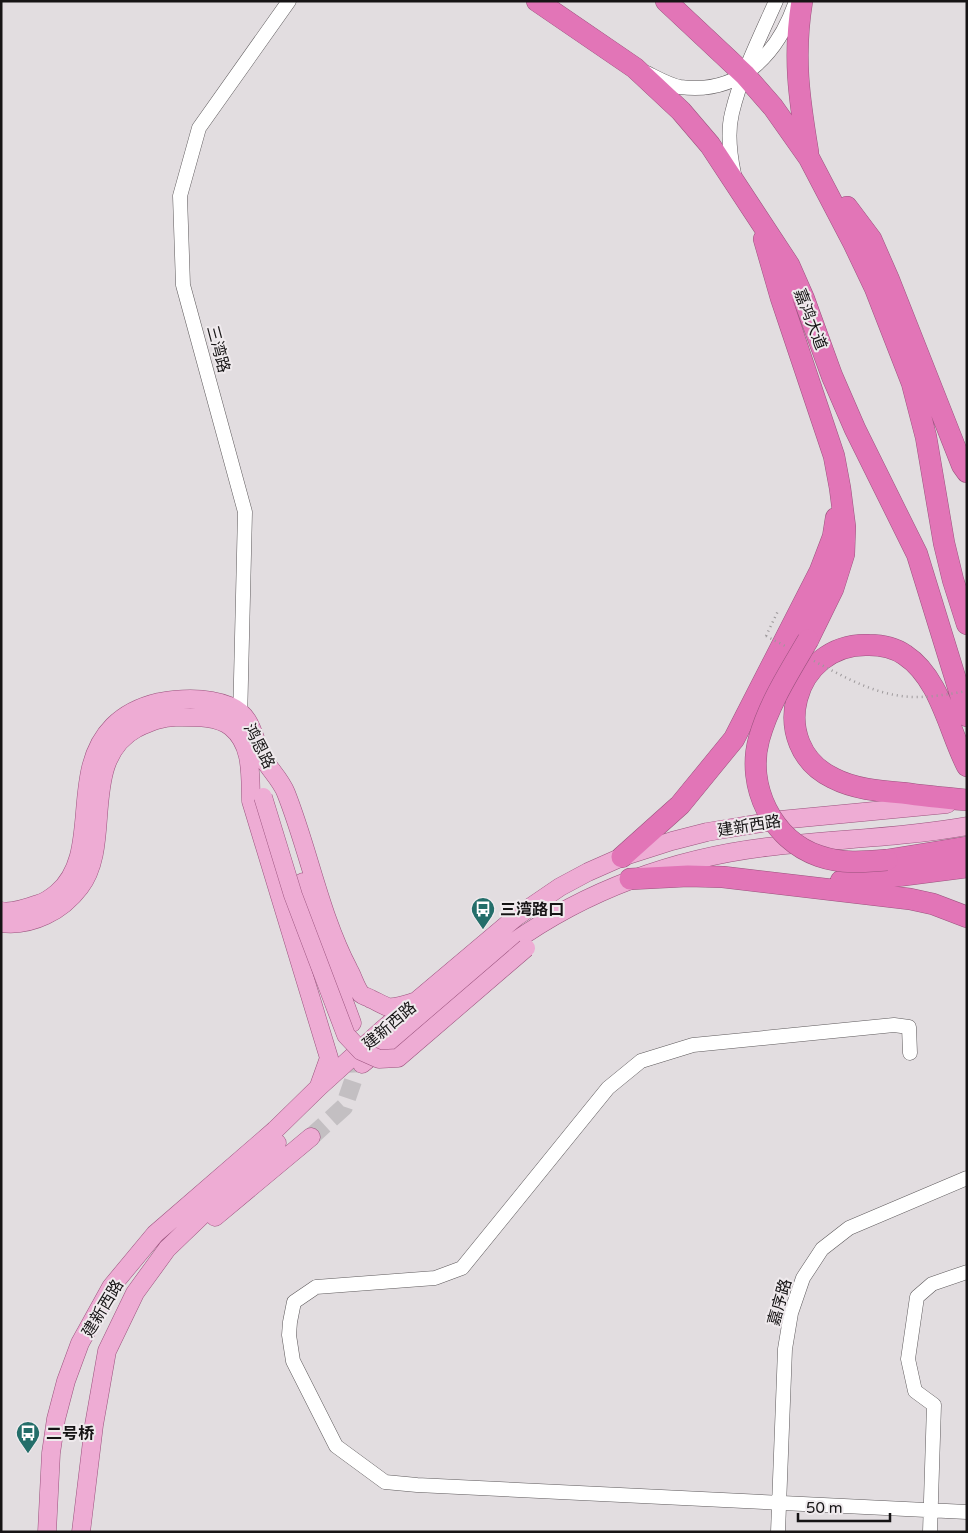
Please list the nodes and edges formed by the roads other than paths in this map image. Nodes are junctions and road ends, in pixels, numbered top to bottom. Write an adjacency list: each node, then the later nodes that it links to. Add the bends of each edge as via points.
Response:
1 (289, 1): 15 (street, 三湾路, via 199,128 180,196 183,284 245,512)
2 (537, 1): 7 (highway, 嘉鸿大道)
3 (666, 1): 8 (highway)
4 (776, 1): 8 (street)
5 (796, 1): 8 (street, via 788,24 768,54)
6 (802, 1): 9 (highway, via 796,66)
7 (635, 68): 8 (street, via 678,86 696,88 721,85); 10 (highway, 嘉鸿大道, via 710,145)
8 (745, 75): 9 (highway, via 773,107); 10 (street, via 732,113 730,134 730,158)
9 (809, 158): 12 (highway, via 870,239); 14 (highway, via 876,288 912,383 926,437 944,543)
10 (737, 185): 11 (highway, 嘉鸿大道)
11 (758, 217): 13 (highway, via 781,298 834,456); 16 (highway, 嘉鸿大道, via 789,265 855,429 917,554)
12 (965, 471)
13 (840, 488): 22 (highway, bridge, via 845,527 844,554 833,589 779,689 759,739 756,760 760,796 776,826 802,849 841,862 887,860); 23 (highway, via 833,537 820,571 734,739 680,805)
14 (967, 624)
15 (240, 712): 17 (street, 三湾路); 18 (main road, 鸿恩路, via 249,723); 28 (main road, 鸿恩路, via 228,705 212,702 172,700 152,704 117,721 103,736 93,755 82,842 70,878 46,902)
16 (967, 716)
17 (240, 734): 18 (main road, 鸿恩路); 30 (main road, 鸿恩路, via 227,724 194,717 151,721 132,731 107,762 101,782 91,866 82,885 51,913 29,921)
18 (257, 759): 27 (main road, bridge, via 263,797 293,894 346,1035 361,1051 379,1059 398,1058); 31 (main road, 鸿恩路, via 285,790 339,952 362,995 389,1007); 32 (main road); 34 (main road, 鸿恩路, via 251,801 328,1058)
19 (963, 759): 20 (highway, via 933,688 905,655 879,645 848,646 815,665 802,684 795,708 797,734 801,747 818,769 832,778 869,790)
20 (967, 800): 23 (main road, 建新西路, via 744,825 672,841)
21 (967, 826): 26 (main road, 建新西路, via 737,852)
22 (967, 846)
23 (622, 857): 31 (main road, 建新西路, via 560,887 516,918)
24 (967, 867): 25 (highway, via 858,881)
25 (723, 877): 26 (highway); 29 (highway, via 910,899)
26 (630, 879): 27 (main road, 建新西路)
27 (588, 898): 37 (main road, 建新西路, via 511,944 345,1078)
28 (1, 911)
29 (967, 917)
30 (1, 923)
31 (417, 1002): 34 (main road, 建新西路)
32 (352, 1023)
33 (910, 1053): 41 (street, via 909,1027 894,1025 693,1045 641,1061 608,1088 462,1268 436,1278 316,1287 294,1302 289,1329 293,1361 336,1446 386,1482)
34 (319, 1087): 40 (main road, 建新西路, via 275,1130 154,1234 111,1287 80,1343 66,1382 56,1419)
35 (311, 1137): 37 (main road, via 212,1220)
36 (967, 1178): 41 (street, 嘉序路, via 849,1228 822,1249 803,1278 791,1313 786,1349)
37 (167, 1249): 39 (main road, 建新西路, via 135,1293)
38 (967, 1272): 42 (street, via 932,1284 917,1297 908,1359 915,1391 934,1405)
39 (107, 1351): 46 (main road, via 90,1386 82,1422); 47 (main road, 建新西路)
40 (49, 1487): 44 (main road); 45 (main road, 建新西路)
41 (778, 1504): 42 (street); 48 (street, 嘉序路)
42 (930, 1511): 43 (street); 49 (street)
43 (967, 1512)
44 (40, 1532)
45 (47, 1532)
46 (71, 1532)
47 (81, 1532)
48 (778, 1532)
49 (930, 1532)

